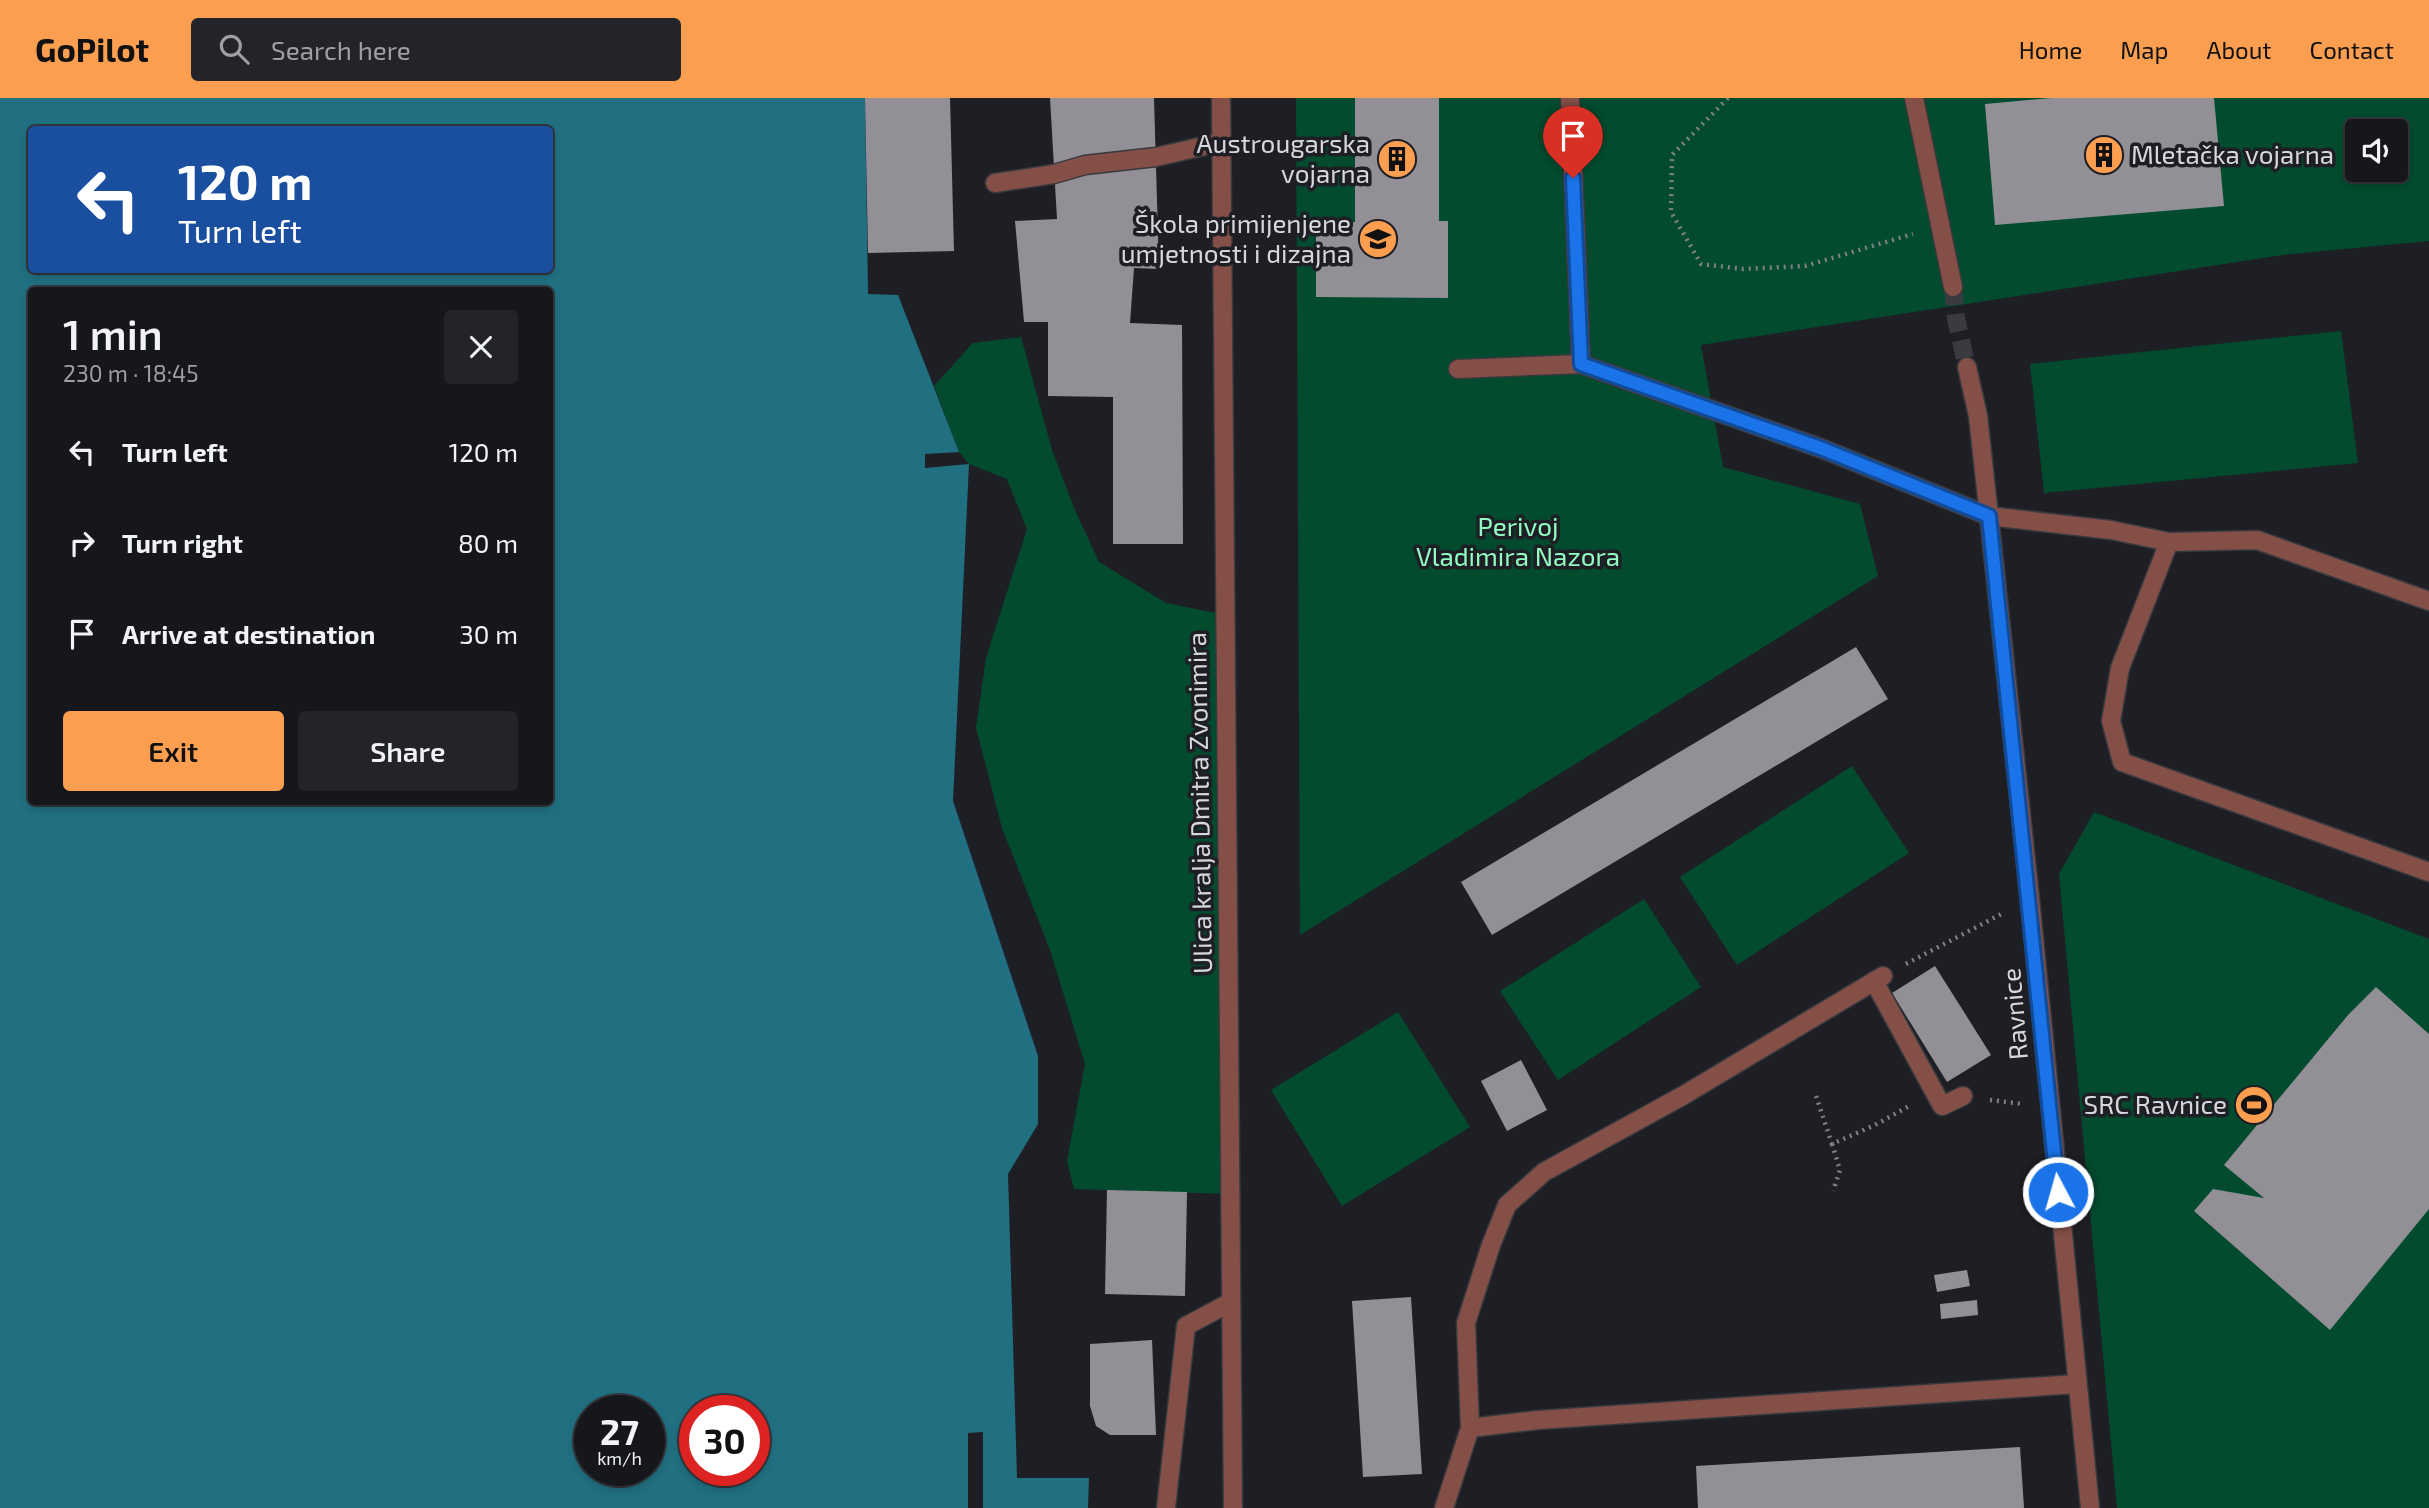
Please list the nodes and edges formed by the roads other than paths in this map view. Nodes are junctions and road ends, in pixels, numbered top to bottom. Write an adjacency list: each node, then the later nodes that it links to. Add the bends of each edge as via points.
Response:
1 (1221, 98): 4 (street, Ulica kralja Dmitra Zvonimira)
2 (1570, 98): 7 (street)
3 (1914, 98): 6 (street)
4 (1221, 142): 5 (street); 15 (street, Ulica kralja Dmitra Zvonimira)
5 (995, 183)
6 (1953, 287)
7 (1581, 364): 9 (street); 10 (street, via 1823,449)
8 (1967, 368): 10 (street, Ravnice, via 1978,416)
9 (1458, 369)
10 (1989, 516): 11 (street, via 2112,530); 16 (street, Ravnice)
11 (2169, 542): 12 (street, via 2257,540); 13 (street, via 2120,667 2110,721 2122,762)
12 (2429, 601)
13 (2429, 872)
14 (1962, 1096): 17 (street, via 1942,1106 1878,979 1544,1172 1507,1205 1466,1323)
15 (1231, 1302): 18 (street, via 1186,1326); 19 (street, Ulica kralja Dmitra Zvonimira)
16 (2077, 1384): 17 (street); 21 (street, Ravnice)
17 (1470, 1428): 20 (street)
18 (1166, 1508)
19 (1233, 1508)
20 (1444, 1508)
21 (2090, 1508)

